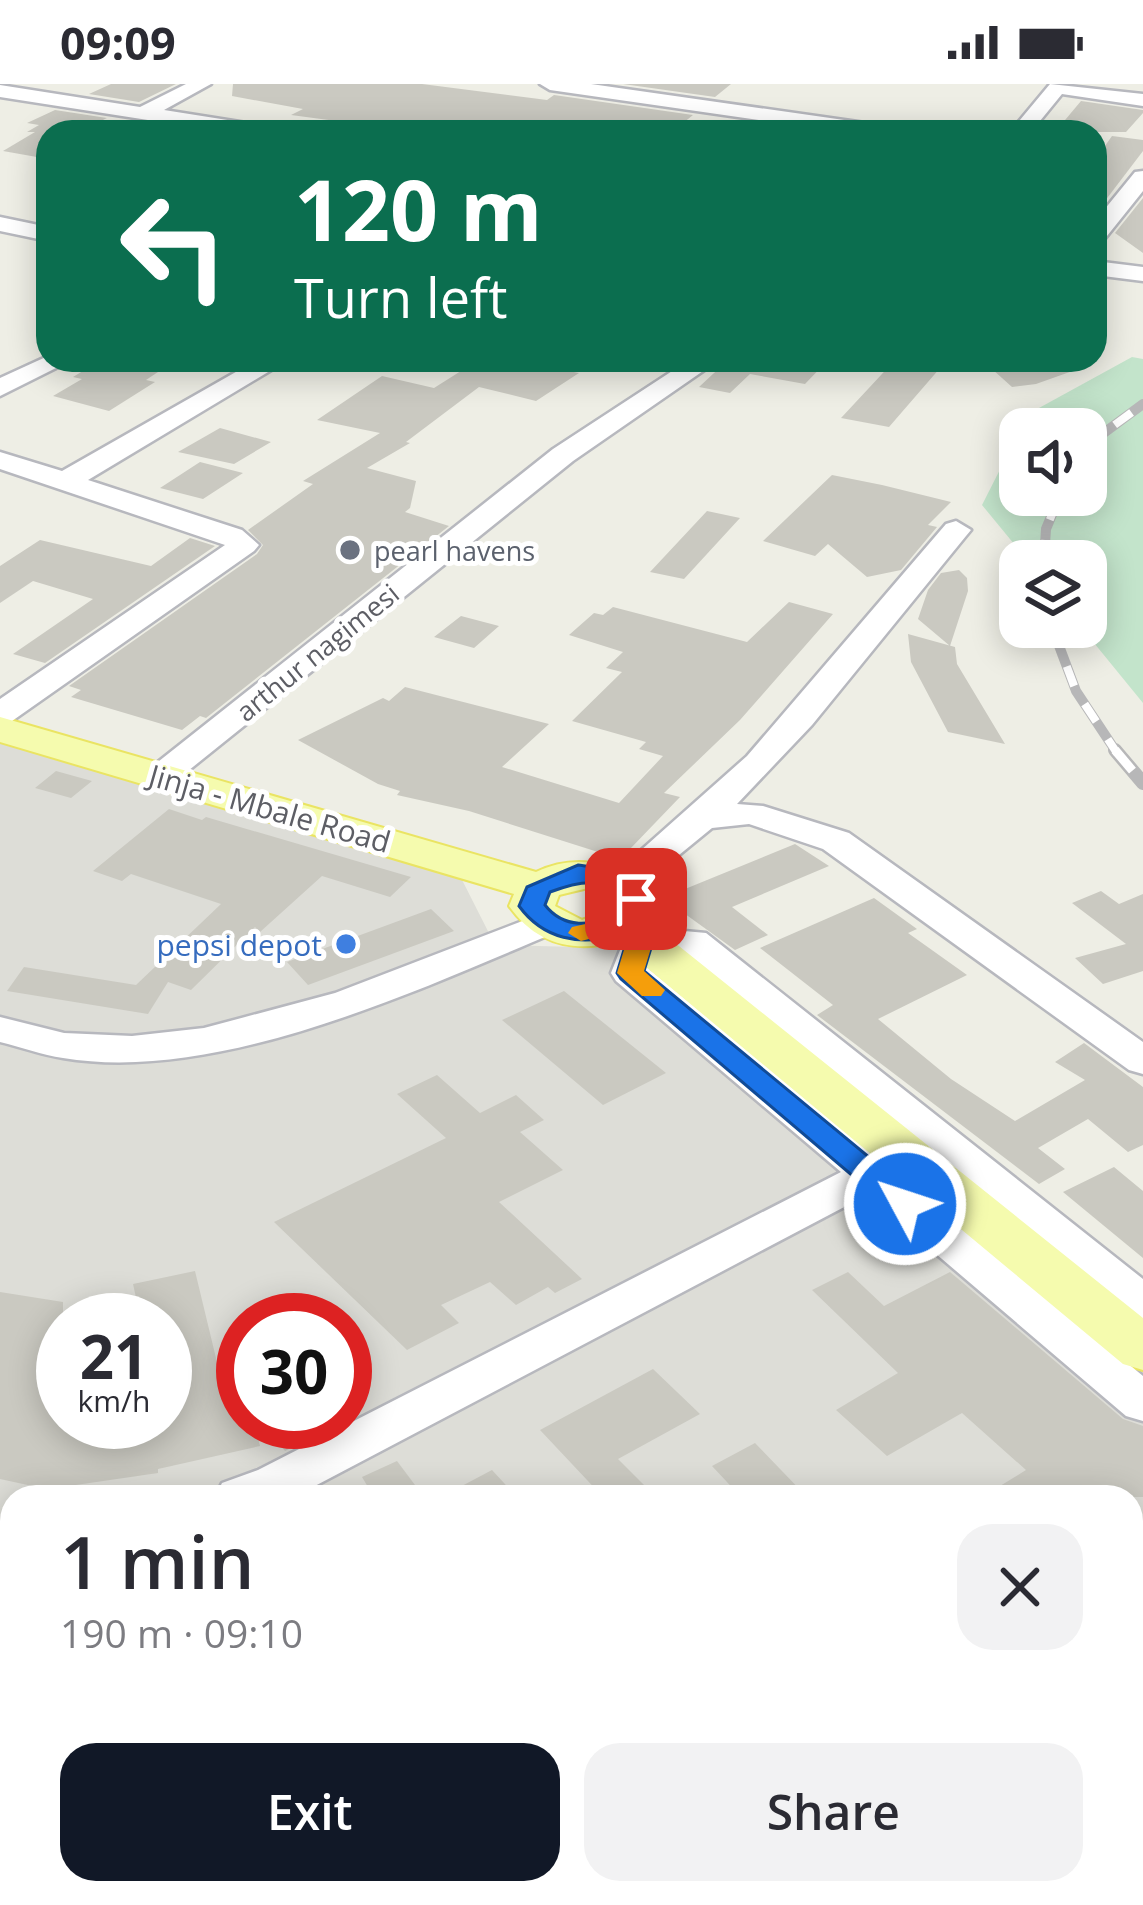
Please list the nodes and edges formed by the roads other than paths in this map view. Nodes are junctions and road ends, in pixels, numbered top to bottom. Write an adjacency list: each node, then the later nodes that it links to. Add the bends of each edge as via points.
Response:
1 (201, 84): 6 (street)
2 (550, 84): 8 (street)
3 (1059, 86): 5 (street); 9 (street)
4 (0, 91): 6 (street)
5 (1143, 100)
6 (146, 112): 7 (street)
7 (194, 120)
8 (802, 120)
9 (1030, 120)
10 (1143, 177): 11 (street)
11 (1107, 221)
12 (3, 228): 13 (street)
13 (36, 232)
14 (1107, 270): 15 (street)
15 (1143, 274)
16 (36, 371): 19 (street)
17 (254, 372): 21 (street)
18 (688, 372): 25 (street, arthur nagimesi, via 563,455)
19 (0, 388)
20 (0, 460): 21 (street)
21 (64, 482): 23 (street, via 244,545)
22 (956, 530): 26 (street)
23 (0, 714)
24 (0, 729): 25 (main road, Jinja - Mbale Road)
25 (161, 776): 27 (main road, Jinja - Mbale Road)
26 (706, 818): 28 (street); 30 (street, via 751,813 836,841)
27 (542, 905): 28 (main road, Jinja - Mbale Road, via 590,933); 29 (street, via 284,1022 174,1049 93,1052)
28 (628, 915): 31 (main road); 32 (street, via 693,941)
29 (0, 1029)
30 (1143, 1061)
31 (889, 1165): 33 (main road); 34 (street); 35 (street)
32 (1143, 1303)
33 (1143, 1349)
34 (1143, 1403)
35 (272, 1485)

